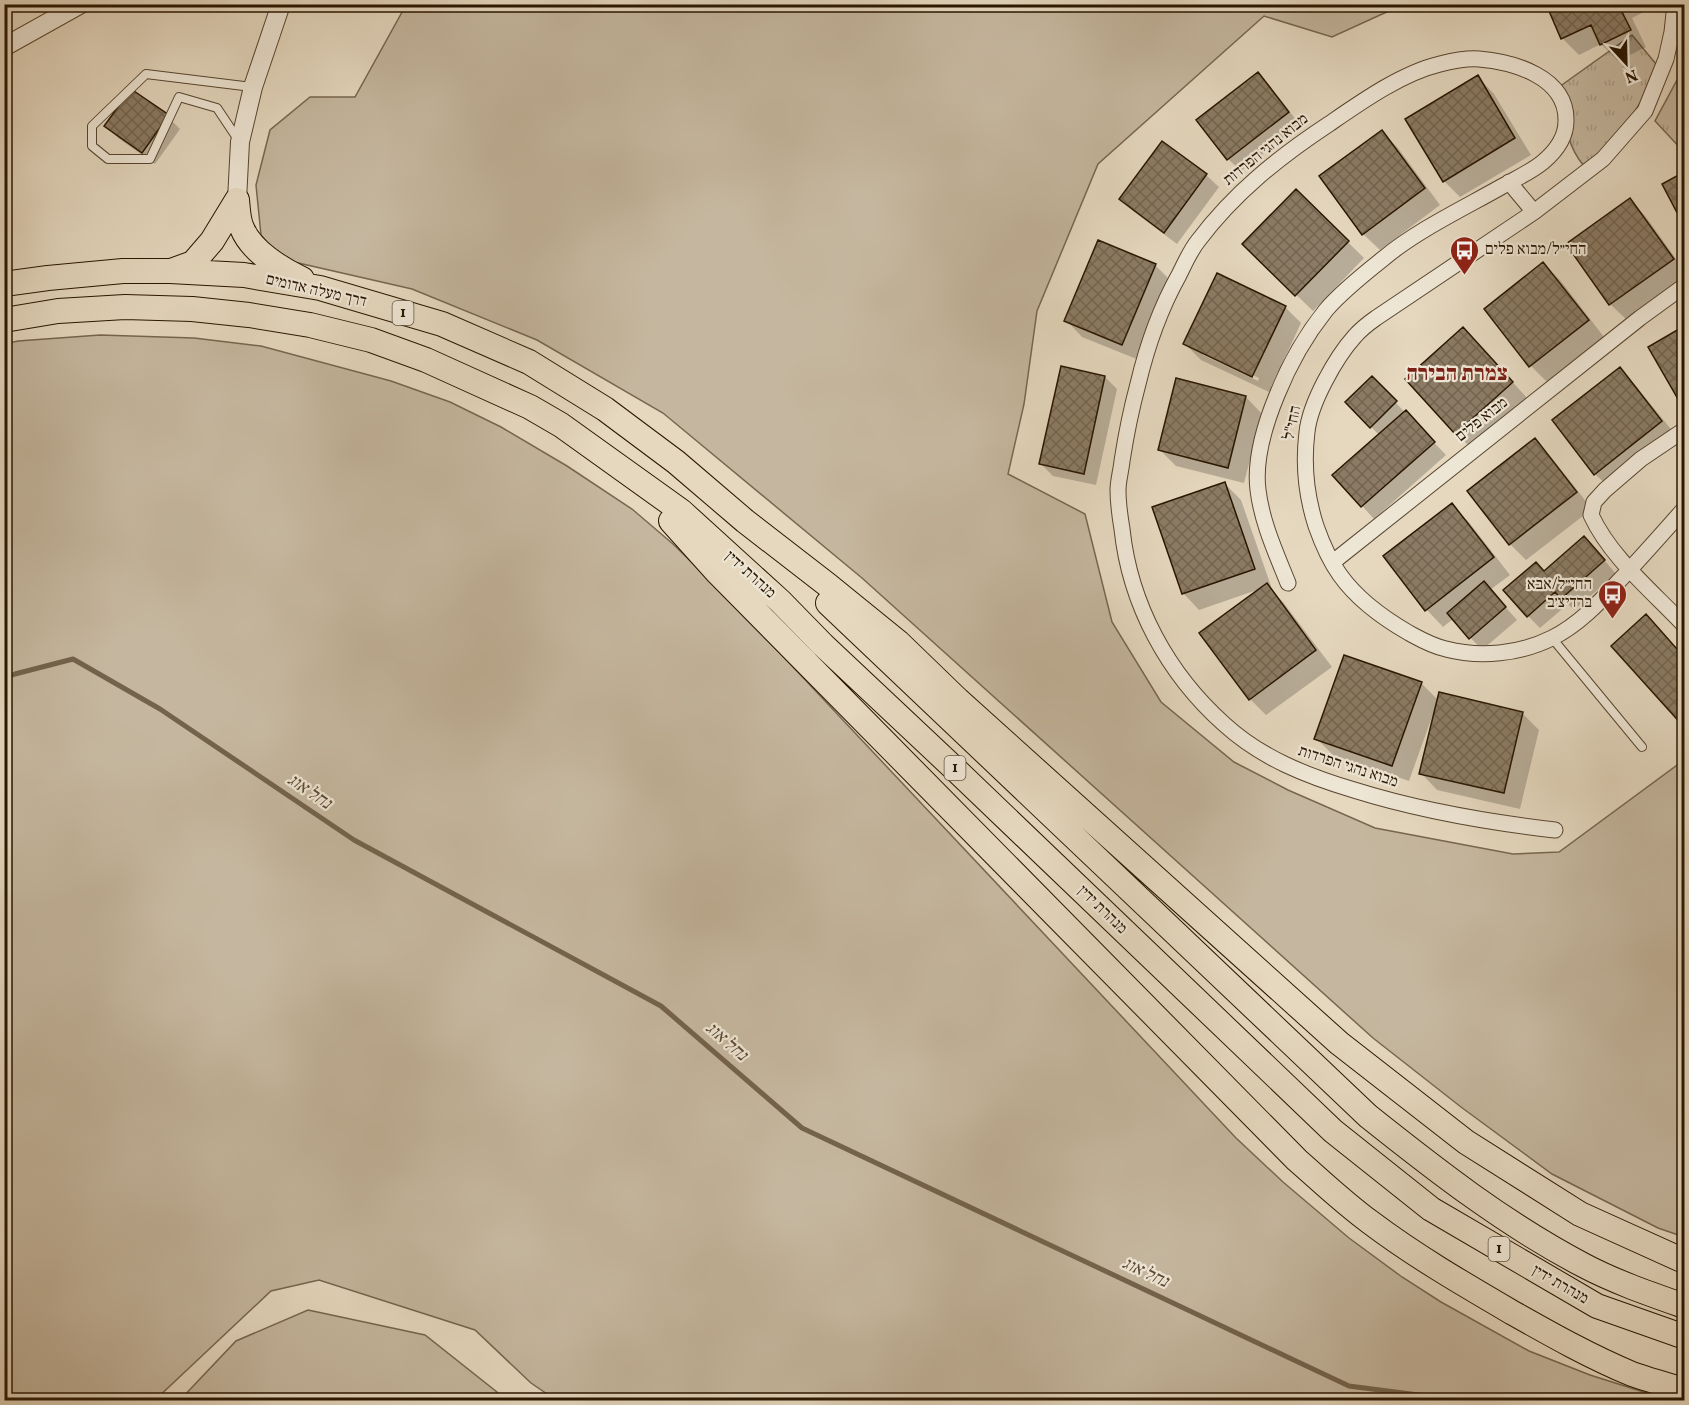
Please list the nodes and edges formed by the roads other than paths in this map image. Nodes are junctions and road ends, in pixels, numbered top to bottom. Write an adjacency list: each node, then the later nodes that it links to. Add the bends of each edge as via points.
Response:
1 (81, 4): 4 (street)
2 (281, 4): 5 (street)
3 (1675, 4): 9 (street, החי"ל, via 1666,59 1645,111 1603,159)
4 (4, 46)
5 (253, 87): 6 (street); 6 (lane, via 146,74 92,126 92,146 108,159 150,159 179,97 217,108)
6 (240, 142): 8 (street)
7 (1509, 182): 9 (street); 21 (street, מבוא נהגי הפרדות, via 1389,253 1328,308 1285,375 1259,457 1258,488 1267,530); 25 (street, מבוא נהגי הפרדות, via 1540,165 1560,145 1566,111 1545,79 1524,68 1476,59 1436,64 1412,73 1294,146 1253,180 1194,245 1145,353 1127,426 1118,490 1125,555 1139,602 1156,639 1177,673 1224,724 1252,747 1319,779 1376,797 1446,815)
8 (237, 200): 10 (highway, via 193,263); 13 (highway, via 241,228 256,249 285,271)
9 (1534, 212): 19 (street, החי"ל, via 1376,318 1341,353 1315,404 1307,430 1305,464 1307,494 1323,545)
10 (170, 271): 11 (highway, דרך מעלה אדומים / 1, via 123,271); 13 (highway, דרך מעלה אדומים / 1, via 244,275)
11 (4, 284)
12 (1684, 286): 19 (street, מבוא פלים)
13 (320, 288): 18 (highway, דרך מעלה אדומים / 1, via 441,324 529,362 605,409)
14 (4, 320): 15 (highway, דרך מעלה אדומים / 1, via 58,311 125,307 192,309 310,325 371,340 426,360 530,406)
15 (561, 425): 28 (highway, מנהרת ידין / 1, via 681,511 780,601 1333,1131 1431,1209 1597,1306); 29 (highway, via 637,486 1273,1136 1336,1194 1410,1250 1526,1320 1633,1374)
16 (1684, 430): 20 (street, via 1641,459 1594,502 1591,515 1599,533)
17 (1684, 509): 20 (street, החי"ל)
18 (745, 521): 26 (highway, via 898,642 1340,1043 1466,1142 1551,1196 1580,1214); 27 (highway, מנהרת ידין / 1, via 1368,1116 1438,1172 1521,1230 1584,1266)
19 (1333, 562): 23 (street, החי"ל, via 1339,574 1375,610 1446,650 1504,653)
20 (1630, 569): 22 (street); 23 (street, החי"ל, via 1595,608)
21 (1288, 583)
22 (1684, 625)
23 (1552, 638): 24 (lane)
24 (1642, 747)
25 (1555, 831)
26 (1684, 1261)
27 (1684, 1306)
28 (1682, 1336)
29 (1684, 1390)

